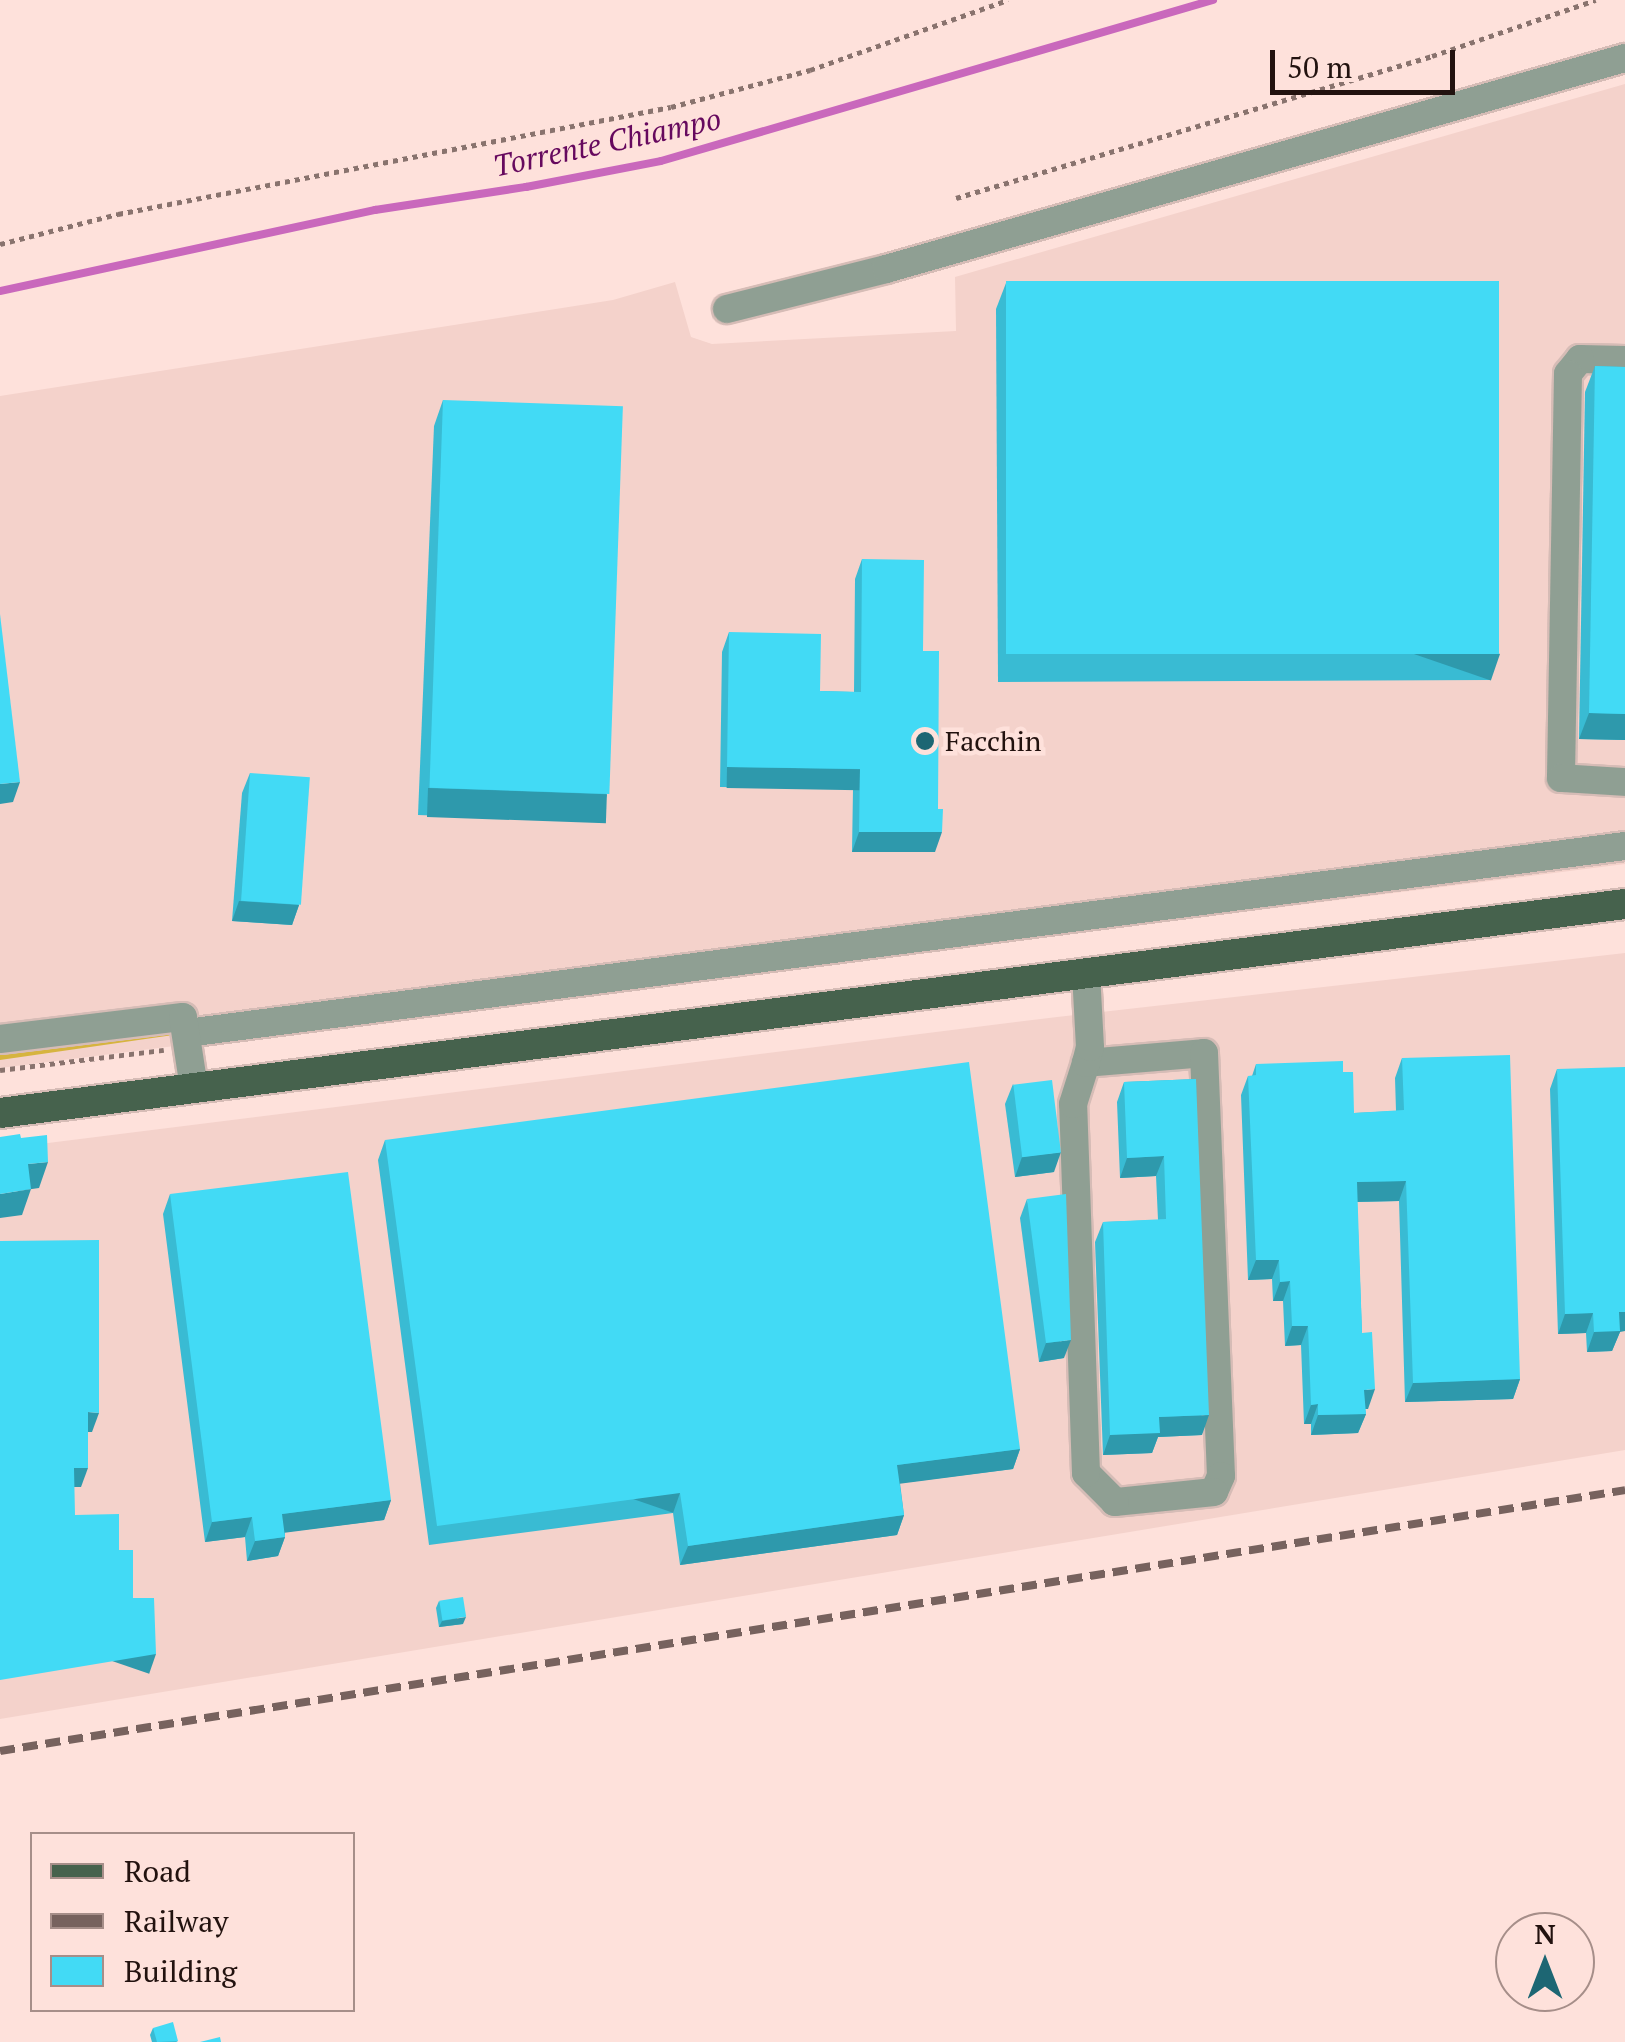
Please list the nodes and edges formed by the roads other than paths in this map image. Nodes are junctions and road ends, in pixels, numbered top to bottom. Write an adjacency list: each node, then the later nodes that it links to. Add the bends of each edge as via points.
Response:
1 (1625, 58): 2 (street, via 886,269)
2 (727, 308)
3 (1625, 360): 4 (street, via 1580,359 1568,374 1561,778)
4 (1625, 782)
5 (1625, 846): 8 (street)
6 (1625, 904): 7 (main road)
7 (1086, 974): 10 (street); 11 (main road)
8 (188, 1033): 9 (street, via 183,1017); 11 (street)
9 (0, 1039)
10 (1086, 1064): 10 (street, via 1073,1104 1086,1472 1115,1502 1214,1492 1221,1476 1204,1053)
11 (194, 1088): 12 (main road)
12 (0, 1113)

